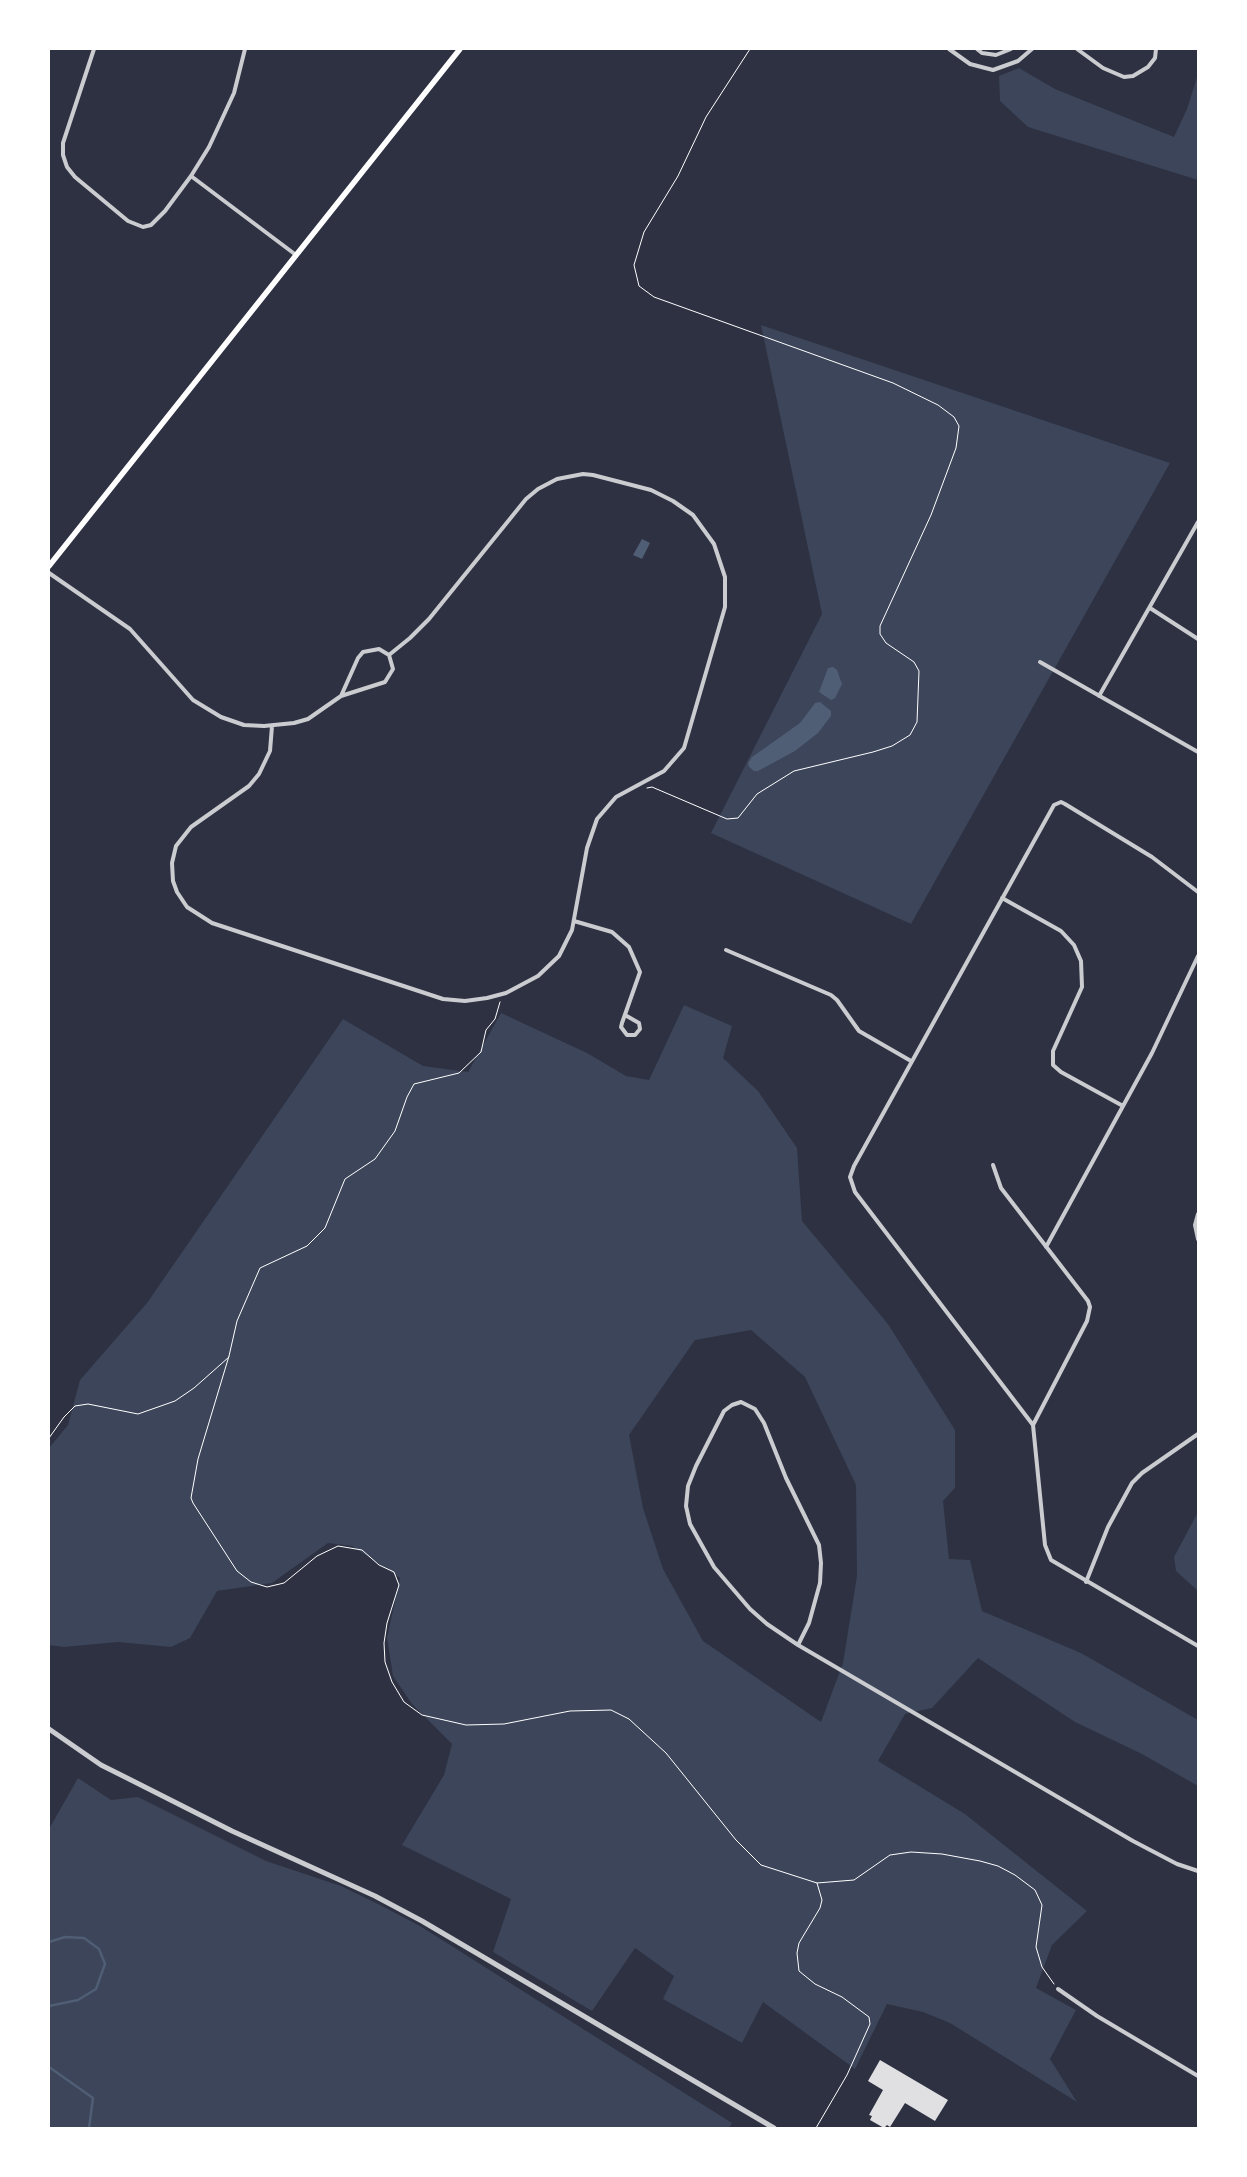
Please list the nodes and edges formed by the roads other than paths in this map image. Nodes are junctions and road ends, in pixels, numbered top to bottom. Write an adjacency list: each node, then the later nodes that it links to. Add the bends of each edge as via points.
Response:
1 (94, 49): 10 (street, via 63,143 63,155 71,172 128,221 143,227 151,225 164,212)
2 (245, 49): 10 (street, via 234,93)
3 (460, 49): 11 (main road)
4 (949, 49): 7 (street, via 970,64 993,70 1018,61)
5 (977, 49): 6 (street, via 996,55)
6 (1011, 49)
7 (1032, 49)
8 (1077, 49): 9 (street, via 1103,68 1124,77 1133,76 1148,66 1155,58)
9 (1156, 49)
10 (192, 176): 11 (street)
11 (296, 255): 13 (main road)
12 (1198, 522): 15 (street)
13 (49, 566)
14 (49, 573): 21 (street, via 130,629 202,707 236,722)
15 (1150, 608): 16 (street); 20 (street)
16 (1198, 639)
17 (389, 655): 19 (street, via 393,669 388,680); 19 (street, via 379,648 363,652); 25 (street, via 429,620 526,499 557,479 593,475 651,490 684,508 708,533 722,566 726,596 722,622 688,738 679,756 664,771 616,797 597,819 587,848)
18 (1040, 662): 20 (street)
19 (341, 696): 21 (street, via 308,719)
20 (1099, 696): 22 (street)
21 (272, 726): 25 (street, via 270,750 259,774 249,786 191,827 179,841 173,857 175,887 183,902 196,914 212,923 434,996 465,1001 521,986 549,967 565,947)
22 (1198, 752)
23 (1198, 892): 24 (street, via 1152,857 1061,802 1051,809)
24 (1002, 898): 29 (street); 30 (street, via 1061,931 1074,945 1081,961 1082,987 1053,1051 1053,1065)
25 (574, 921): 28 (street, via 609,930 629,947 640,972)
26 (726, 950): 29 (street, via 834,997 859,1031)
27 (1198, 956): 30 (street)
28 (625, 1015): 28 (street, via 622,1031 635,1035 640,1029 639,1023)
29 (911, 1061): 35 (street, via 854,1166 851,1185)
30 (1123, 1106): 34 (street)
31 (993, 1165): 34 (street, via 1001,1188)
32 (1198, 1214): 33 (street, via 1195,1225)
33 (1198, 1239)
34 (1046, 1248): 35 (street, via 1090,1307 1087,1321)
35 (1033, 1425): 37 (street, via 1048,1556)
36 (1198, 1434): 37 (street, via 1132,1483 1108,1527)
37 (1086, 1582): 39 (street)
38 (798, 1645): 38 (street, via 750,1609 714,1568 690,1524 686,1506 688,1486 724,1411 732,1404 741,1402 755,1409 819,1545 820,1583 809,1623); 41 (street, via 1133,1841)
39 (1198, 1646)
40 (49, 1729): 44 (street, via 129,1779 422,1921)
41 (1198, 1871)
42 (1058, 1989): 43 (street)
43 (1198, 2076)
44 (774, 2128)

